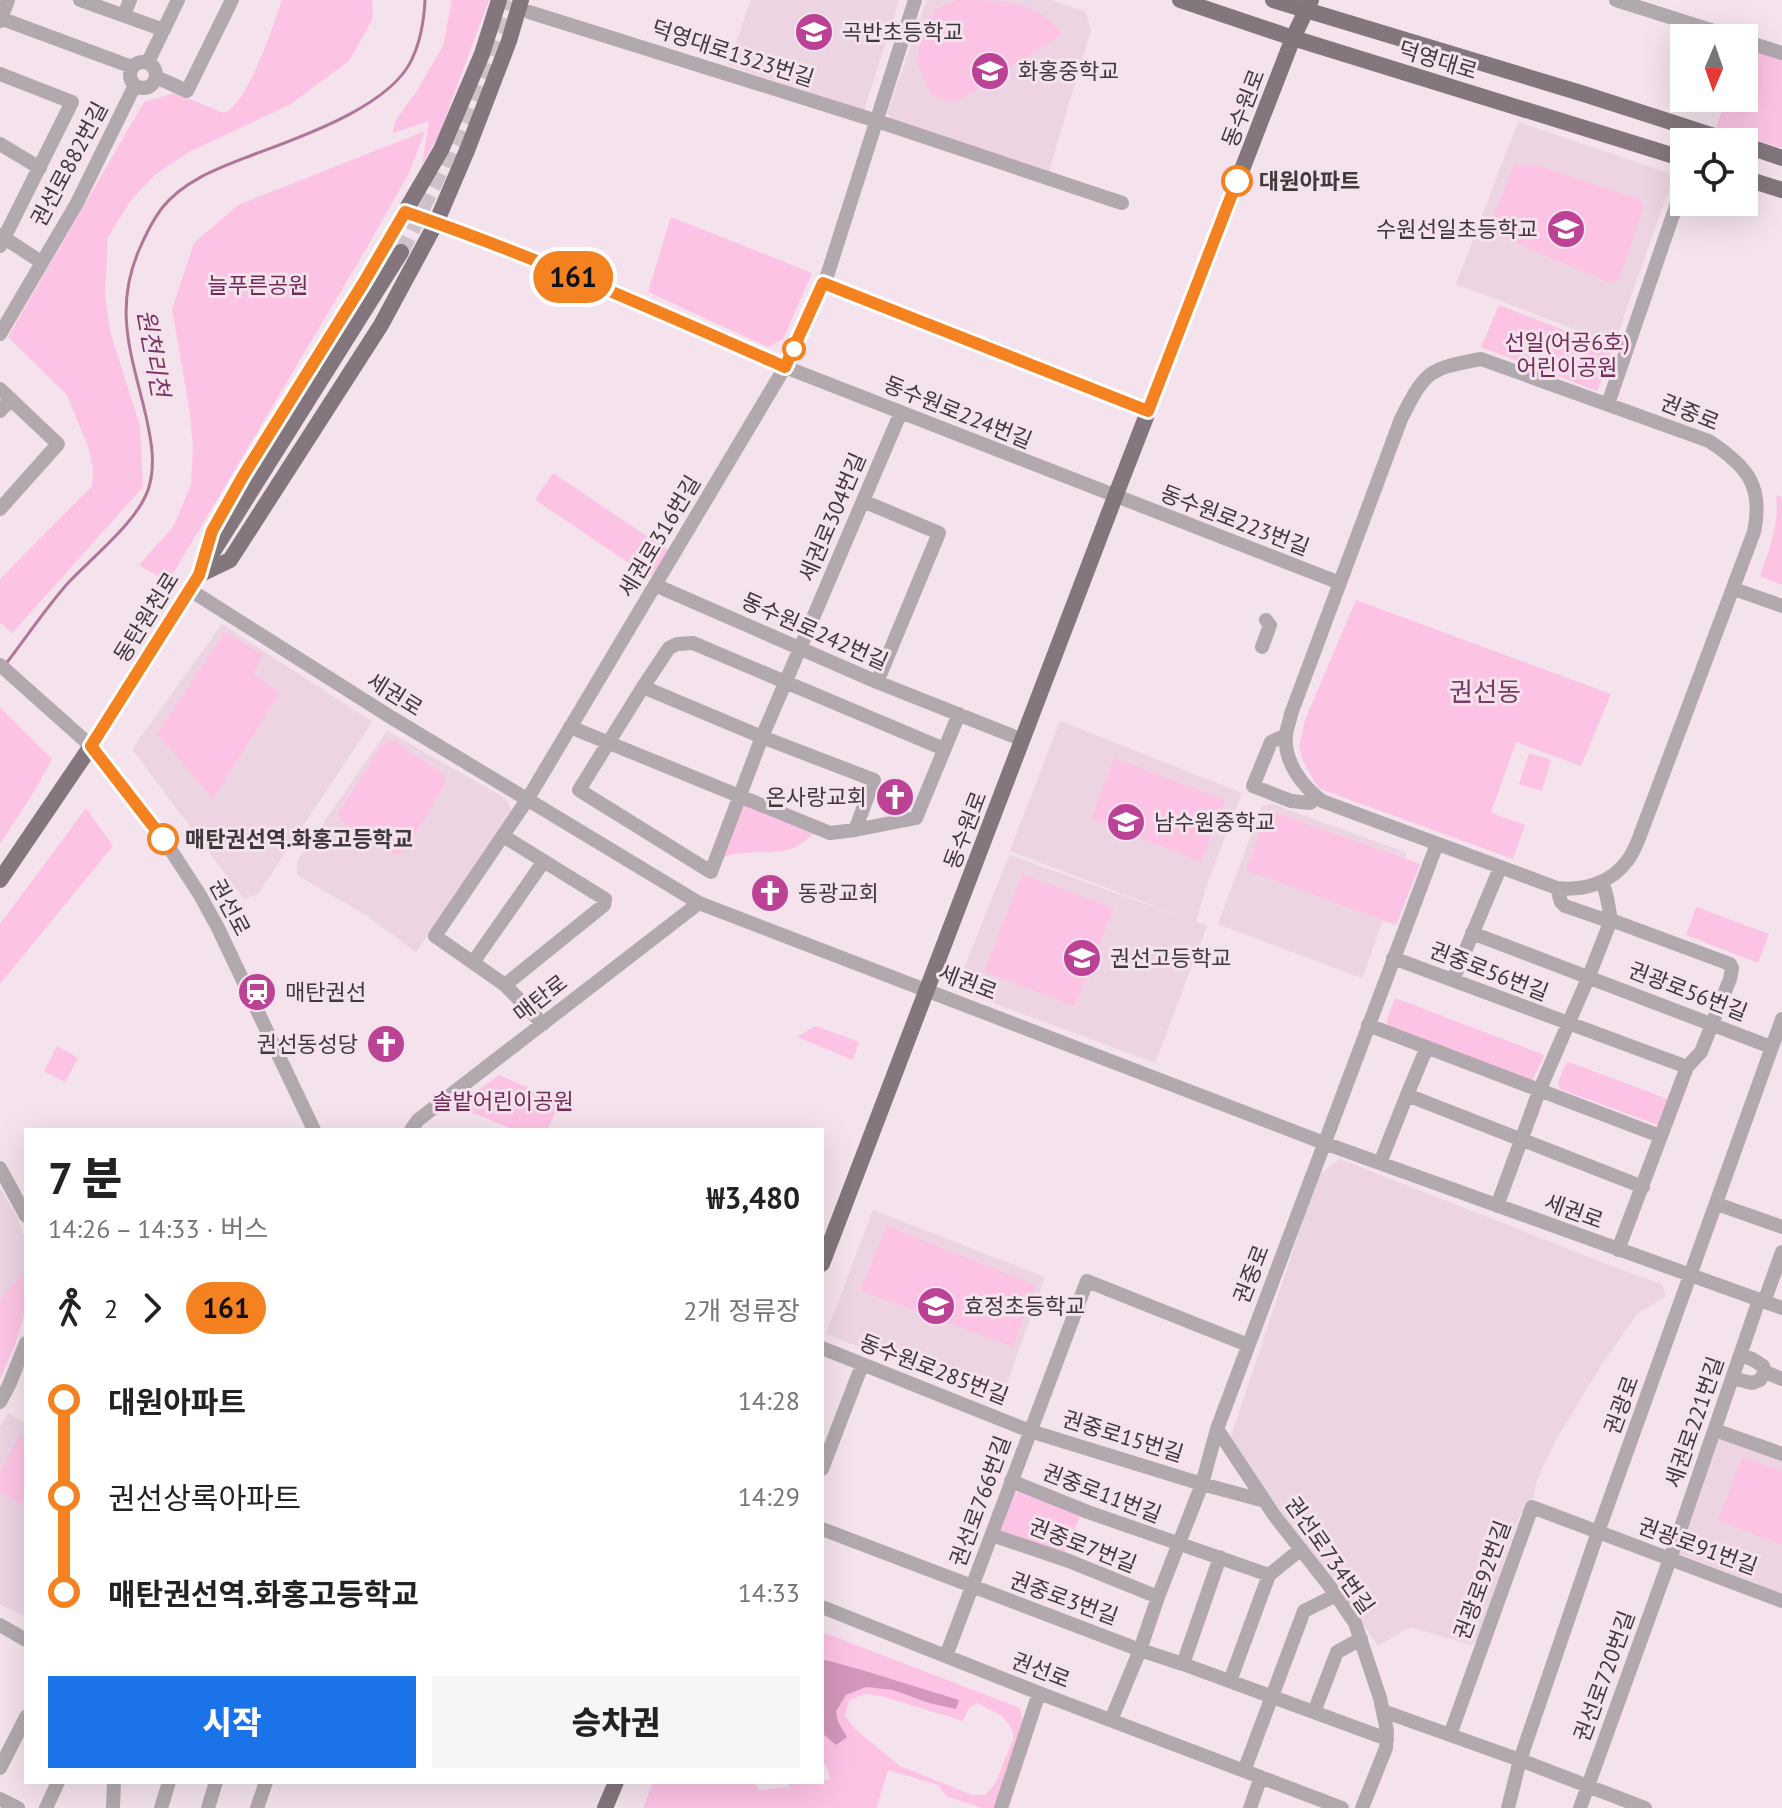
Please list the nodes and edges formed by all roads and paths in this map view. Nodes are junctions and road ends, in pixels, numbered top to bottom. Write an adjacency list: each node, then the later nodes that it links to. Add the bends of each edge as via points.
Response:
1 (8, 0): 14 (street)
2 (80, 0): 13 (street)
3 (130, 0): 13 (street)
4 (178, 0): 16 (street)
5 (232, 0): 23 (street, via 187,91)
6 (499, 0): 35 (main road, via 441,150)
7 (915, 0): 25 (street)
8 (1180, 0): 17 (main road, 덕영대로)
9 (1273, 0): 12 (main road, 덕영대로)
10 (1616, 0): 15 (street)
11 (525, 6): 25 (street, 덕영대로1323번길); 37 (main road)
12 (1309, 6): 17 (main road, 동수원로); 26 (main road, 덕영대로)
13 (124, 15): 16 (street)
14 (1, 19): 21 (street)
15 (1692, 24)
16 (164, 30): 20 (street)
17 (1293, 38): 29 (main road, 덕영대로); 47 (main road, 동수원로)
18 (1758, 45): 19 (street)
19 (1782, 53)
20 (148, 62): 21 (street); 23 (street)
21 (132, 67): 24 (street)
22 (0, 74): 31 (street, 권선로882번길, via 72,102)
23 (156, 77): 24 (street, via 147,87)
24 (135, 85): 40 (street, 권선로882번길, via 77,203)
25 (877, 121): 34 (street, 덕영대로1323번길); 41 (street)
26 (1690, 128)
27 (0, 144): 31 (street, 권선로882번길)
28 (1758, 150): 30 (main road)
29 (1670, 155)
30 (1782, 158)
31 (40, 168): 38 (street, 권선로882번길)
32 (1758, 182): 33 (main road)
33 (1782, 190)
34 (1122, 203)
35 (405, 212): 37 (street, 동수원로224번길); 52 (main road, via 243,476 212,531)
36 (1673, 216): 45 (street)
37 (436, 223): 43 (street, 동수원로224번길); 52 (main road, via 381,325 230,560)
38 (2, 240): 40 (street, 권선로882번길)
39 (401, 252): 52 (main road, 동탄원천로)
40 (41, 262): 42 (street, 권선로882번길)
41 (823, 283): 43 (street); 47 (street)
42 (0, 334)
43 (785, 367): 48 (street, 동수원로224번길); 54 (street, 세권로316번길)
44 (6, 394): 46 (street); 51 (street, via 58,444)
45 (1608, 404): 53 (street, 권중로, via 1481,359 1427,375 1401,419); 55 (street, 권중로, via 1709,441 1746,471 1758,515)
46 (0, 411)
47 (1148, 411): 49 (main road, 동수원로)
48 (901, 412): 49 (street, 동수원로224번길); 50 (street, 세권로304번길)
49 (1115, 497): 53 (street, 동수원로223번길); 69 (main road, 동수원로)
50 (863, 501): 60 (street, 세권로304번길); 62 (street, via 939,533)
51 (0, 509)
52 (199, 575): 56 (main road, 동탄원천로)
53 (1340, 583): 67 (street, 권중로)
54 (655, 585): 60 (street, 동수원로242번길); 66 (street, 세권로316번길)
55 (1734, 589): 57 (street); 82 (street, 권중로, via 1639,838 1629,860)
56 (190, 590): 71 (main road, 동탄원천로); 75 (street, 세권로)
57 (1782, 606)
58 (1266, 620): 59 (street, via 1270,625)
59 (1262, 647)
60 (799, 648): 62 (street, 동수원로242번길); 63 (street, 세권로304번길)
61 (0, 665): 71 (street, 권선로)
62 (877, 682): 65 (street, 동수원로242번길)
63 (785, 683): 64 (street, 세권로304번길, via 693,643 669,648); 68 (street, 세권로304번길); 72 (street, 세권로304번길)
64 (643, 687): 68 (street); 70 (street, 세권로304번길)
65 (959, 714): 69 (street, 동수원로242번길); 72 (street)
66 (570, 727): 70 (street); 75 (street, 세권로316번길)
67 (1286, 735): 74 (street, via 1294,769); 74 (street, via 1271,742 1253,786 1291,801 1310,803)
68 (762, 737): 73 (street, 세권로304번길); 76 (street, via 874,780)
69 (1023, 740): 92 (main road, 동수원로)
70 (608, 742): 73 (street); 73 (street, 세권로304번길, via 579,790 711,872)
71 (91, 746): 81 (main road, 동탄원천로); 103 (street, 권선로, via 159,832 200,895)
72 (944, 749): 76 (street, via 916,818)
73 (740, 795): 76 (street, via 830,833)
74 (1317, 797): 78 (street)
75 (527, 800): 77 (street, 세권로316번길); 84 (street, 세권로)
76 (855, 830)
77 (503, 836): 79 (street); 88 (street, 세권로316번길, via 435,936)
78 (1437, 844): 80 (street); 87 (street, 권중로)
79 (544, 861): 88 (street); 91 (street, via 605,899 604,905)
80 (1500, 868): 83 (street); 86 (street)
81 (0, 880)
82 (1602, 882): 83 (street); 85 (street)
83 (1557, 888): 85 (street, via 1565,906)
84 (699, 903): 92 (street, 세권로); 95 (street, 매탄로)
85 (1611, 920): 89 (street); 94 (street, via 1730,964 1730,979)
86 (1472, 933): 89 (street, 권광로56번길); 90 (street)
87 (1393, 958): 90 (street, 권중로56번길); 96 (street, 권중로)
88 (474, 961): 91 (street)
89 (1589, 976): 94 (street, 권광로56번길); 97 (street)
90 (1453, 980): 97 (street, 권중로56번길)
91 (505, 985): 95 (street)
92 (928, 990): 107 (street, 세권로); 117 (main road, 동수원로)
93 (1782, 1019): 99 (street, 권광로)
94 (1712, 1023): 99 (street, 권광로56번길); 100 (street, via 1701,1052)
95 (543, 1024): 104 (street, 매탄로)
96 (1368, 1025): 98 (street); 107 (street, 권중로)
97 (1569, 1025): 100 (street, 권중로56번길); 101 (street, 권중로56번길)
98 (1427, 1047): 101 (street); 102 (street)
99 (1771, 1047): 111 (street, 권광로)
100 (1687, 1067): 105 (street)
101 (1540, 1089): 105 (street); 106 (street, 권중로56번길)
102 (1407, 1095): 106 (street); 108 (street)
103 (313, 1128)
104 (412, 1128)
105 (1660, 1136): 110 (street)
106 (1522, 1140): 110 (street); 112 (street, 권중로56번길)
107 (1324, 1143): 108 (street, 세권로); 121 (street, 권중로)
108 (1380, 1163): 112 (street, 세권로)
109 (0, 1168): 113 (street)
110 (1643, 1187): 115 (street)
111 (1717, 1204): 114 (street); 118 (street, 권광로)
112 (1497, 1206): 115 (street, 세권로)
113 (24, 1212)
114 (1782, 1227)
115 (1618, 1250): 118 (street, 세권로)
116 (1782, 1252): 119 (street, 세권로221번길)
117 (824, 1259)
118 (1691, 1276): 119 (street, 세권로); 139 (street, 권광로)
119 (1761, 1301): 120 (street, 세권로); 124 (street, 세권로221번길)
120 (1782, 1308)
121 (1248, 1345): 130 (street, 권중로); 132 (street, 권선로766번길, via 1087,1281)
122 (24, 1348): 129 (street)
123 (824, 1349): 125 (street, 동수원로285번길)
124 (1740, 1355): 126 (street); 127 (street, 세권로221번길)
125 (862, 1365): 132 (street, 동수원로285번길); 134 (street)
126 (1765, 1372): 127 (street, via 1752,1383); 128 (street)
127 (1732, 1378): 131 (street, 세권로221번길)
128 (1782, 1379)
129 (0, 1402)
130 (1217, 1429): 136 (street, 권중로); 137 (street, 권선로734번길)
131 (1715, 1430): 133 (street); 144 (street, 세권로221번길)
132 (1030, 1431): 135 (street, 권선로766번길); 136 (street, 권중로15번길)
133 (1782, 1454)
134 (824, 1464)
135 (1011, 1481): 140 (street, 권선로766번길); 141 (street, 권중로11번길)
136 (1202, 1484): 137 (street, 권중로15번길); 141 (street, 권중로)
137 (1265, 1501): 142 (street, 권선로734번길)
138 (824, 1530): 146 (street, 권선로766번길)
139 (1598, 1532): 144 (street, 권광로91번길); 164 (street, 권광로92번길, via 1532,1507); 166 (street, 권광로)
140 (992, 1535): 146 (street, 권선로766번길); 148 (street, 권중로7번길)
141 (1178, 1545): 143 (street, 권중로11번길); 148 (street, 권중로)
142 (1301, 1549): 145 (street); 147 (street, 권선로734번길)
143 (1220, 1557): 145 (street, 권중로11번길); 156 (street)
144 (1670, 1559): 149 (street, 권광로91번길); 176 (street, 권선로720번길)
145 (1269, 1575): 157 (street)
146 (972, 1587): 154 (street, 권중로3번길); 155 (street, 권선로766번길)
147 (1336, 1595): 153 (street, 권선로734번길); 159 (street, via 1304,1611)
148 (1158, 1597): 154 (street, 권중로)
149 (1782, 1601)
150 (824, 1608): 155 (street, 권선로)
151 (0, 1625): 152 (street)
152 (24, 1639)
153 (1361, 1639): 160 (street, 권선로734번길); 161 (street, via 1337,1652)
154 (1140, 1650): 156 (street, 권중로3번길); 162 (street, 권중로)
155 (946, 1656): 158 (street, 권선로)
156 (1183, 1664): 157 (street, 권중로3번길)
157 (1230, 1681): 159 (street, 권중로3번길)
158 (1039, 1693): 162 (street, 권선로); 185 (street)
159 (1272, 1696): 161 (street, 권중로3번길); 168 (street)
160 (1383, 1711): 164 (street); 165 (street, 권선로734번길)
161 (1314, 1712): 165 (street, 권중로3번길)
162 (1111, 1720): 168 (street, 권선로)
163 (24, 1721): 167 (street)
164 (1450, 1735): 166 (street)
165 (1387, 1739): 188 (street, 권선로734번길)
166 (1520, 1760): 176 (street); 189 (street, 권광로)
167 (0, 1768)
168 (1244, 1771): 169 (street, 권선로)
169 (1261, 1777): 186 (street); 187 (street, 권선로)
170 (57, 1784): 179 (street)
171 (114, 1784): 180 (street)
172 (168, 1784): 181 (street)
173 (215, 1784): 182 (street)
174 (265, 1784): 183 (street)
175 (615, 1784): 184 (main road)
176 (1588, 1786): 190 (street, 권선로720번길); 191 (street)
177 (0, 1799): 178 (street)
178 (18, 1808)
179 (46, 1808)
180 (113, 1808)
181 (161, 1808)
182 (208, 1808)
183 (257, 1808)
184 (605, 1808)
185 (1001, 1808)
186 (1250, 1808)
187 (1342, 1808)
188 (1362, 1808)
189 (1508, 1808)
190 (1580, 1808)
191 (1645, 1808)

